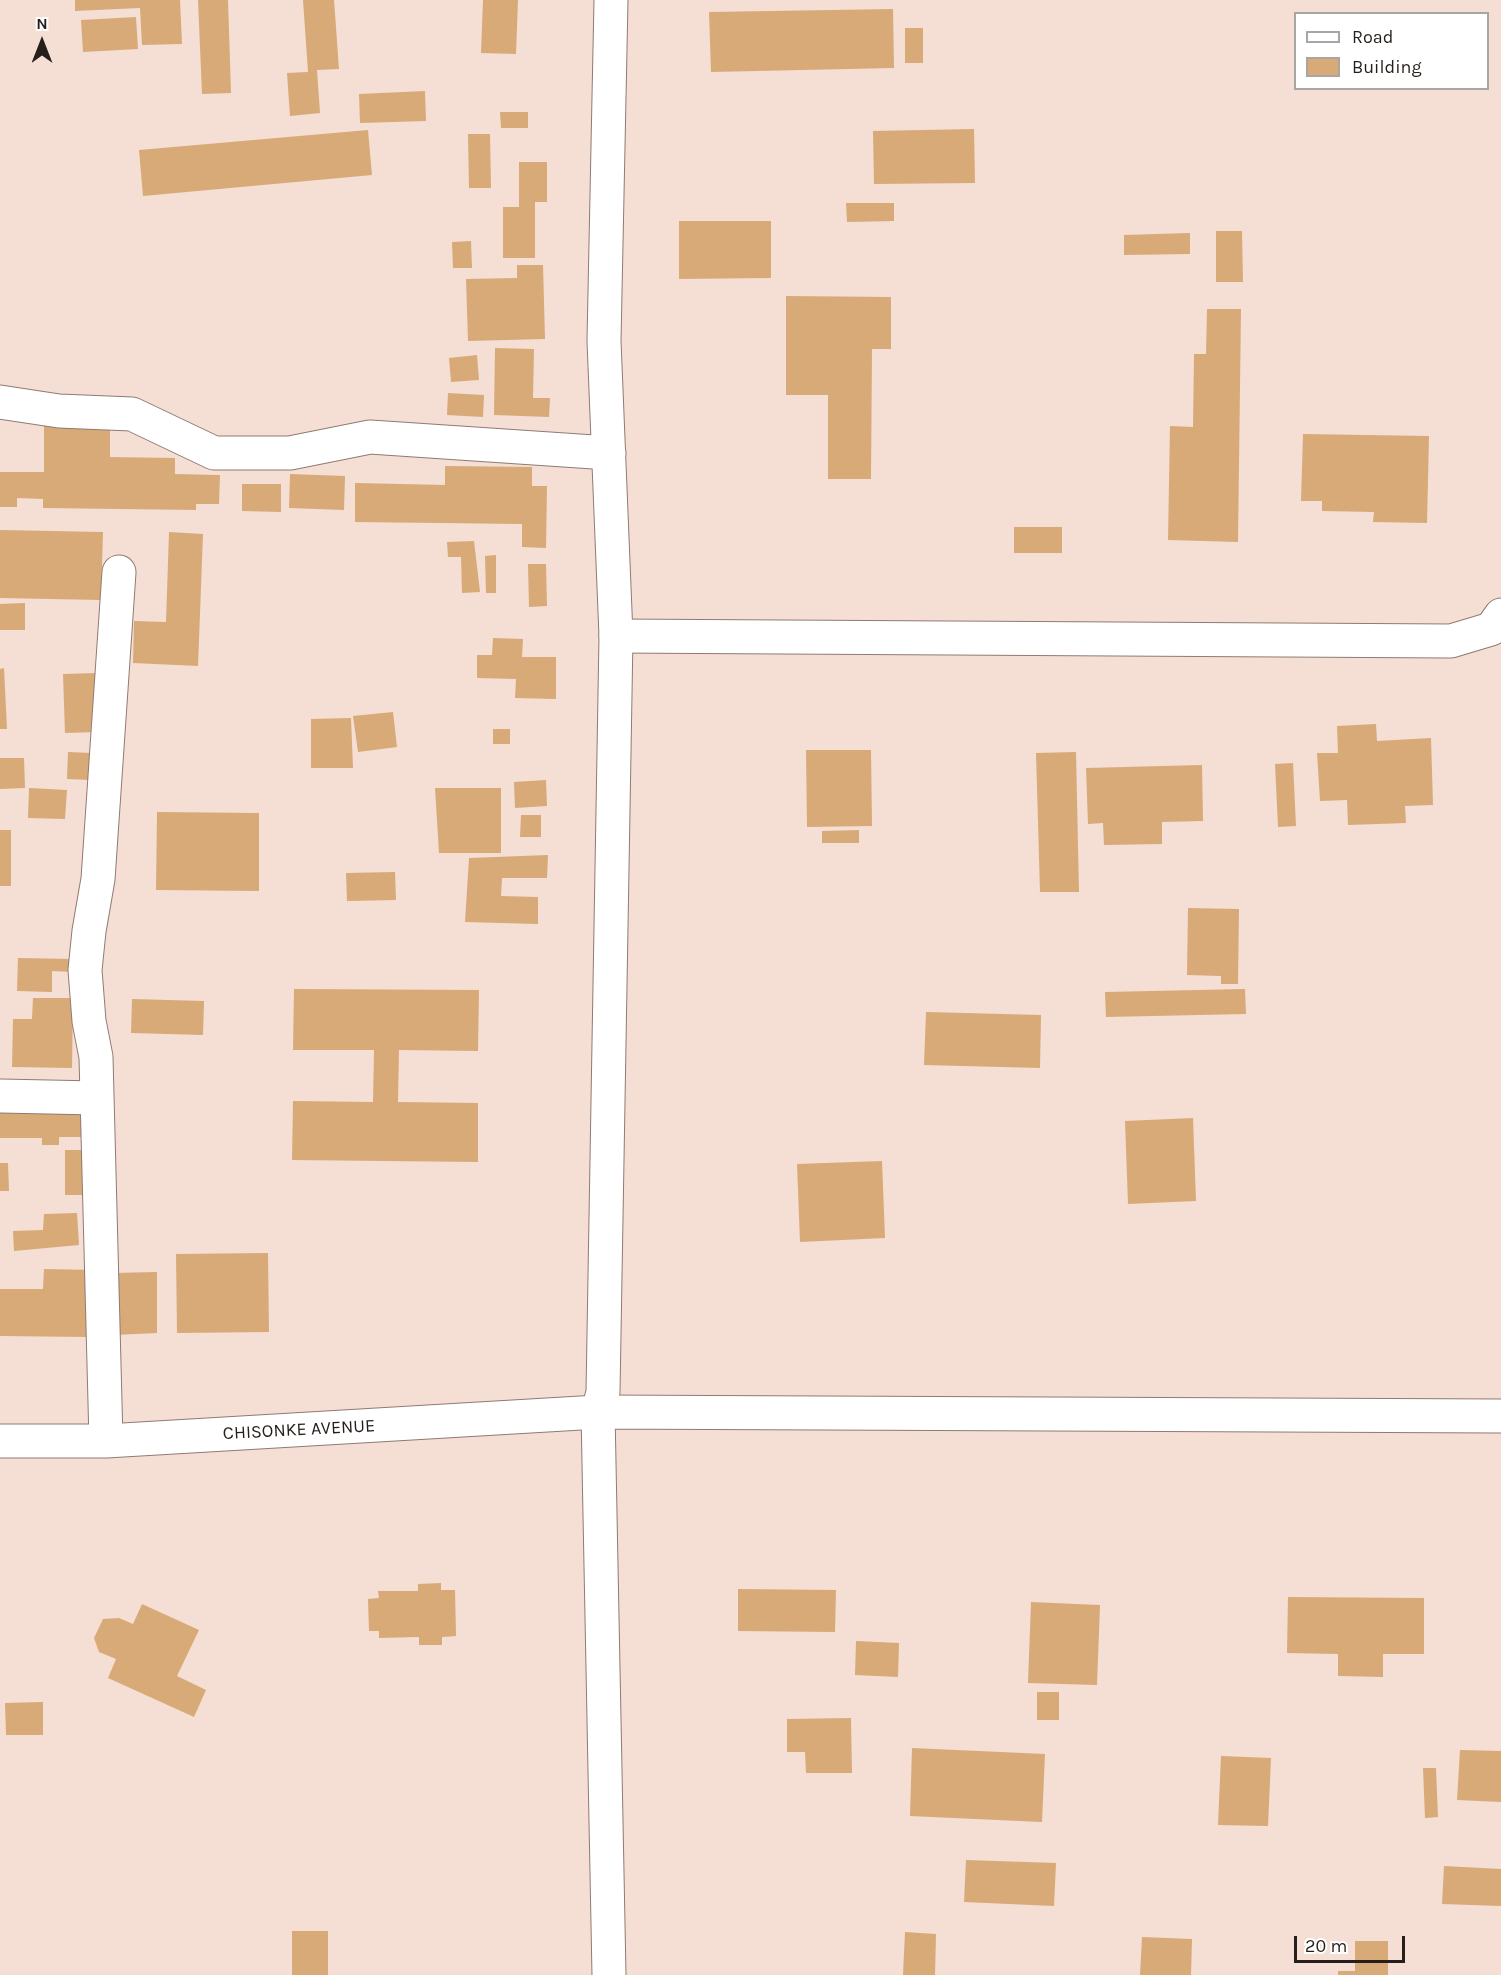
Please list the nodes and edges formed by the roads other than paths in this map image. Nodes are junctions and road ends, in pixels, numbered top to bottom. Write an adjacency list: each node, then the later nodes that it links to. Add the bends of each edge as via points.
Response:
1 (611, 0): 3 (street, via 604,341)
2 (0, 402): 3 (street, via 59,411 132,414 214,453 291,453 370,437)
3 (609, 453): 6 (street)
4 (119, 572): 8 (street, via 98,879 85,970)
5 (1501, 615): 6 (street, via 1491,628 1451,641)
6 (616, 636): 9 (street, via 603,1392)
7 (0, 1096): 8 (street)
8 (97, 1098): 12 (street)
9 (598, 1412): 10 (street, CHISONKE AVENUE); 12 (street, CHISONKE AVENUE); 13 (street)
10 (1501, 1416)
11 (0, 1441): 12 (street, CHISONKE AVENUE)
12 (106, 1441)
13 (609, 1975)

